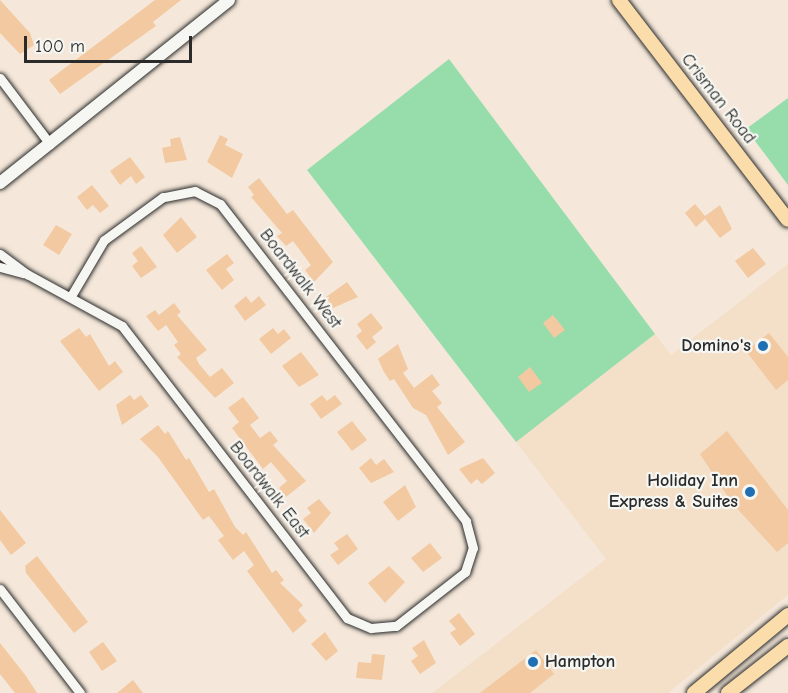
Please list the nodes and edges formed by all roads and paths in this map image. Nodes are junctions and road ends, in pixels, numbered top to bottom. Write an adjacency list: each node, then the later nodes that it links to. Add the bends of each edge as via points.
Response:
1 (229, 0): 4 (street)
2 (619, 0): 6 (main road, Crisman Road)
3 (0, 78): 4 (street)
4 (50, 144): 5 (street)
5 (0, 183)
6 (788, 220)
7 (0, 254): 9 (street, Boardwalk East)
8 (0, 267): 9 (street, Boardwalk East)
9 (27, 274): 10 (street, Boardwalk East)
10 (71, 296): 11 (street, Boardwalk East, via 123,326 347,618 359,625 386,628 406,622 459,580 471,560); 11 (street, Boardwalk West, via 105,240 153,205 178,191 210,196 460,511)
11 (471, 534)
12 (0, 589): 15 (street)
13 (788, 615): 16 (main road)
14 (788, 646): 17 (main road)
15 (80, 693)
16 (694, 693)
17 (728, 693)

